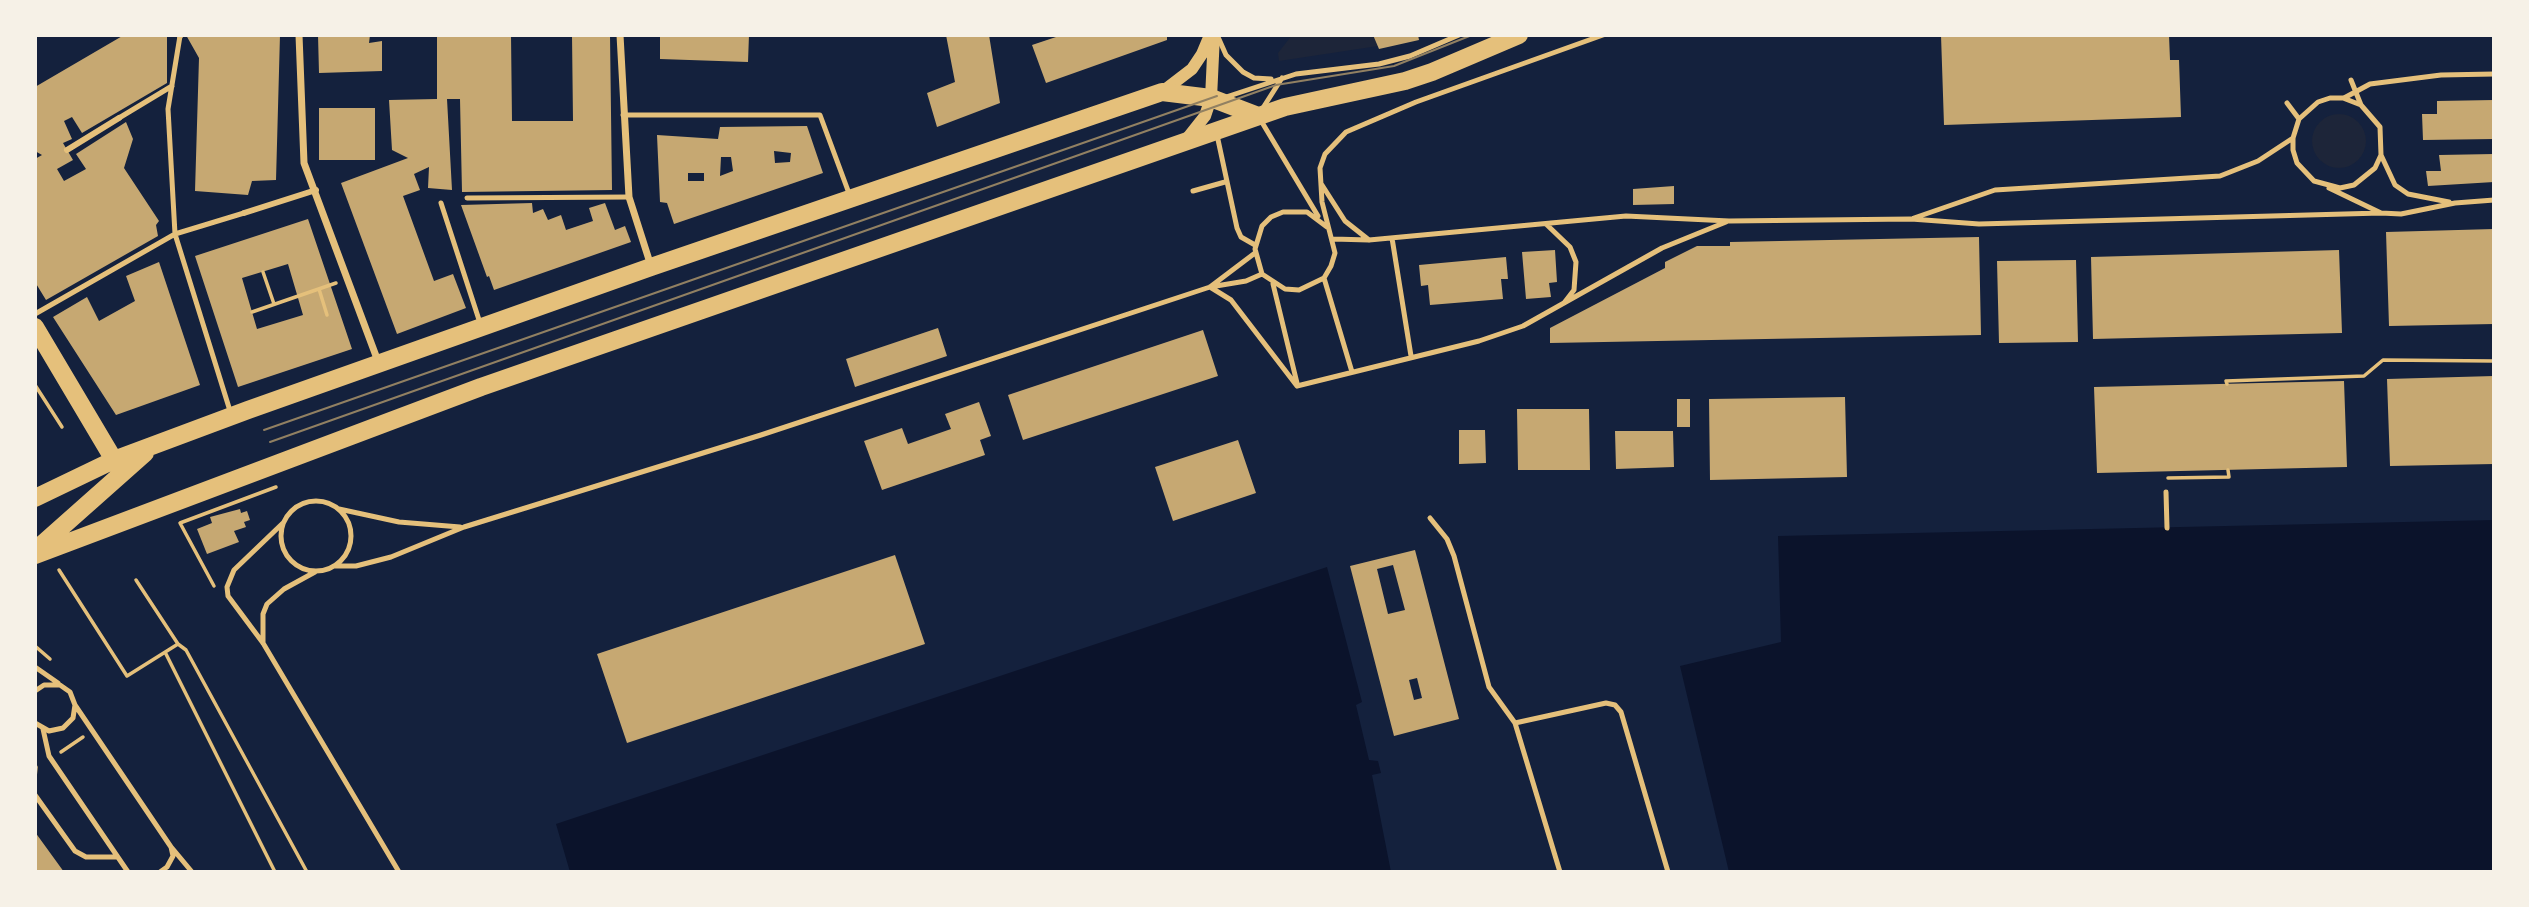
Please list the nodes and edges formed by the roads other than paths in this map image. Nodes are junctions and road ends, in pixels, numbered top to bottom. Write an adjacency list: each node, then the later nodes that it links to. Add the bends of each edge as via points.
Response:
1 (180, 35): 11 (lane)
2 (299, 35): 30 (street, via 304,163)
3 (620, 35): 18 (street)
4 (1214, 35): 9 (lane, via 1243,72 1265,79); 13 (street, via 1192,69); 15 (street)
5 (1459, 35): 9 (lane, via 1379,64)
6 (1519, 35): 19 (main road, via 1405,81)
7 (1603, 35): 27 (lane, via 1359,124 1325,154)
8 (2494, 74): 12 (lane, via 2441,75)
9 (1282, 78): 15 (lane); 19 (lane)
10 (2351, 80): 12 (lane)
11 (172, 86): 20 (lane); 45 (lane, via 168,109)
12 (2355, 90): 14 (lane); 17 (lane)
13 (1162, 92): 15 (main road); 34 (main road)
14 (2343, 98): 17 (lane); 21 (lane, via 2318,102)
15 (1215, 99): 19 (main road); 24 (street)
16 (2287, 103): 21 (lane)
17 (2361, 105): 26 (lane, via 2380,127)
18 (623, 115): 32 (street); 34 (lane, via 820,115)
19 (1258, 116): 22 (main road); 40 (lane)
20 (119, 118): 25 (street)
21 (2299, 119): 23 (lane)
22 (1216, 132): 24 (main road); 28 (lane)
23 (2293, 138): 29 (lane, via 2297,163 2314,181); 41 (lane, via 2258,161 2221,176 1995,190)
24 (1181, 145): 74 (main road, via 481,387)
25 (67, 150)
26 (2381, 155): 29 (lane, via 2375,168 2354,185); 37 (lane, via 2395,185 2408,194)
27 (1320, 179): 44 (lane); 48 (lane, via 1345,221)
28 (1225, 182): 31 (lane); 49 (lane, via 1241,237)
29 (2326, 186): 38 (lane)
30 (316, 190): 39 (street); 61 (street)
31 (1193, 191)
32 (629, 197): 33 (lane); 51 (street)
33 (467, 198)
34 (851, 198): 51 (main road)
35 (2494, 200): 37 (lane)
36 (441, 203): 59 (lane)
37 (2455, 203): 38 (lane, via 2402,214)
38 (2381, 213): 41 (lane, via 1993,224)
39 (244, 214): 45 (lane)
40 (1318, 218): 44 (lane); 49 (lane, via 1295,210 1283,212 1262,226)
41 (1911, 219): 42 (lane)
42 (1730, 221): 43 (lane, via 1626,216); 56 (lane, via 1662,248)
43 (1546, 224): 46 (lane); 56 (lane, via 1570,247 1576,262 1574,290)
44 (1327, 227): 47 (lane)
45 (175, 234): 57 (lane); 64 (lane)
46 (1392, 238): 48 (lane); 60 (lane)
47 (1333, 239): 48 (lane); 53 (lane, via 1335,253)
48 (1369, 240)
49 (1255, 245): 50 (lane)
50 (1255, 253): 52 (lane); 55 (lane)
51 (651, 267): 59 (main road)
52 (1262, 274): 54 (lane); 55 (lane)
53 (1324, 278): 54 (lane, via 1299,290); 62 (lane)
54 (1273, 283): 63 (lane)
55 (1210, 287): 63 (lane, via 1231,300); 72 (lane)
56 (1562, 305): 60 (lane, via 1512,330)
57 (35, 314)
58 (35, 327): 66 (main road)
59 (482, 329): 61 (main road)
60 (1411, 356): 62 (lane)
61 (380, 364): 64 (main road)
62 (1352, 372): 63 (lane)
63 (1297, 387)
64 (232, 417): 65 (main road)
65 (154, 445): 66 (main road); 74 (main road)
66 (114, 460): 68 (main road)
67 (2166, 492): 73 (lane)
68 (35, 498)
69 (339, 509): 71 (lane, via 311,501 294,508); 72 (lane, via 399,522); 75 (lane, via 351,534 347,553)
70 (1430, 518): 83 (lane, via 1454,556 1489,688)
71 (283, 523): 76 (lane, via 281,540 287,556 300,568); 77 (lane, via 234,570 227,587 235,609)
72 (464, 527): 75 (lane, via 381,560)
73 (2167, 528)
74 (35, 553)
75 (334, 566): 76 (lane)
76 (317, 571): 77 (lane, via 267,604)
77 (263, 643): 91 (lane)
78 (35, 667): 79 (lane)
79 (60, 685): 80 (lane, via 44,685); 81 (lane, via 70,692)
80 (35, 691)
81 (75, 705): 84 (lane, via 73,718 63,728); 86 (lane)
82 (35, 723): 84 (lane)
83 (1515, 723): 92 (lane); 93 (lane, via 1606,703 1615,705 1621,712)
84 (43, 729): 87 (lane, via 51,758)
85 (35, 795): 87 (lane, via 75,851)
86 (171, 847): 89 (lane, via 173,856); 90 (lane)
87 (117, 857): 88 (lane)
88 (128, 872)
89 (160, 872)
90 (192, 872)
91 (400, 872)
92 (1560, 872)
93 (1668, 872)

